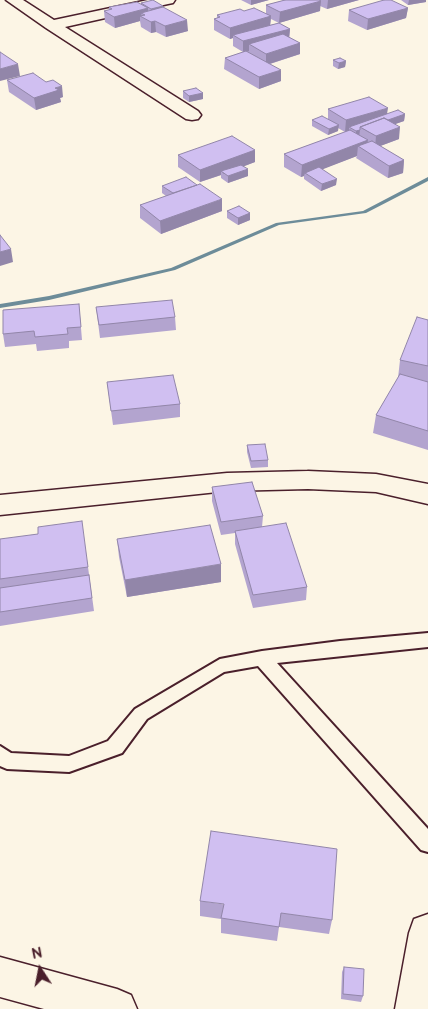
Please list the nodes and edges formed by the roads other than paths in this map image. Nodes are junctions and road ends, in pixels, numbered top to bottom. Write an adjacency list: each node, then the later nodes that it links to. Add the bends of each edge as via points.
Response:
1 (13, 0): 3 (street)
2 (168, 0): 3 (street)
3 (51, 24): 4 (street)
4 (192, 115)
5 (428, 494): 6 (street, via 376,483 308,480 236,482)
6 (0, 506)
7 (428, 640): 8 (lane)
8 (262, 658): 9 (lane, via 220,666 141,714 115,747 68,764 7,761); 10 (lane)
9 (0, 754)
10 (428, 843)
11 (428, 932): 14 (street)
12 (0, 977): 13 (street)
13 (117, 1009)
14 (415, 1009)

